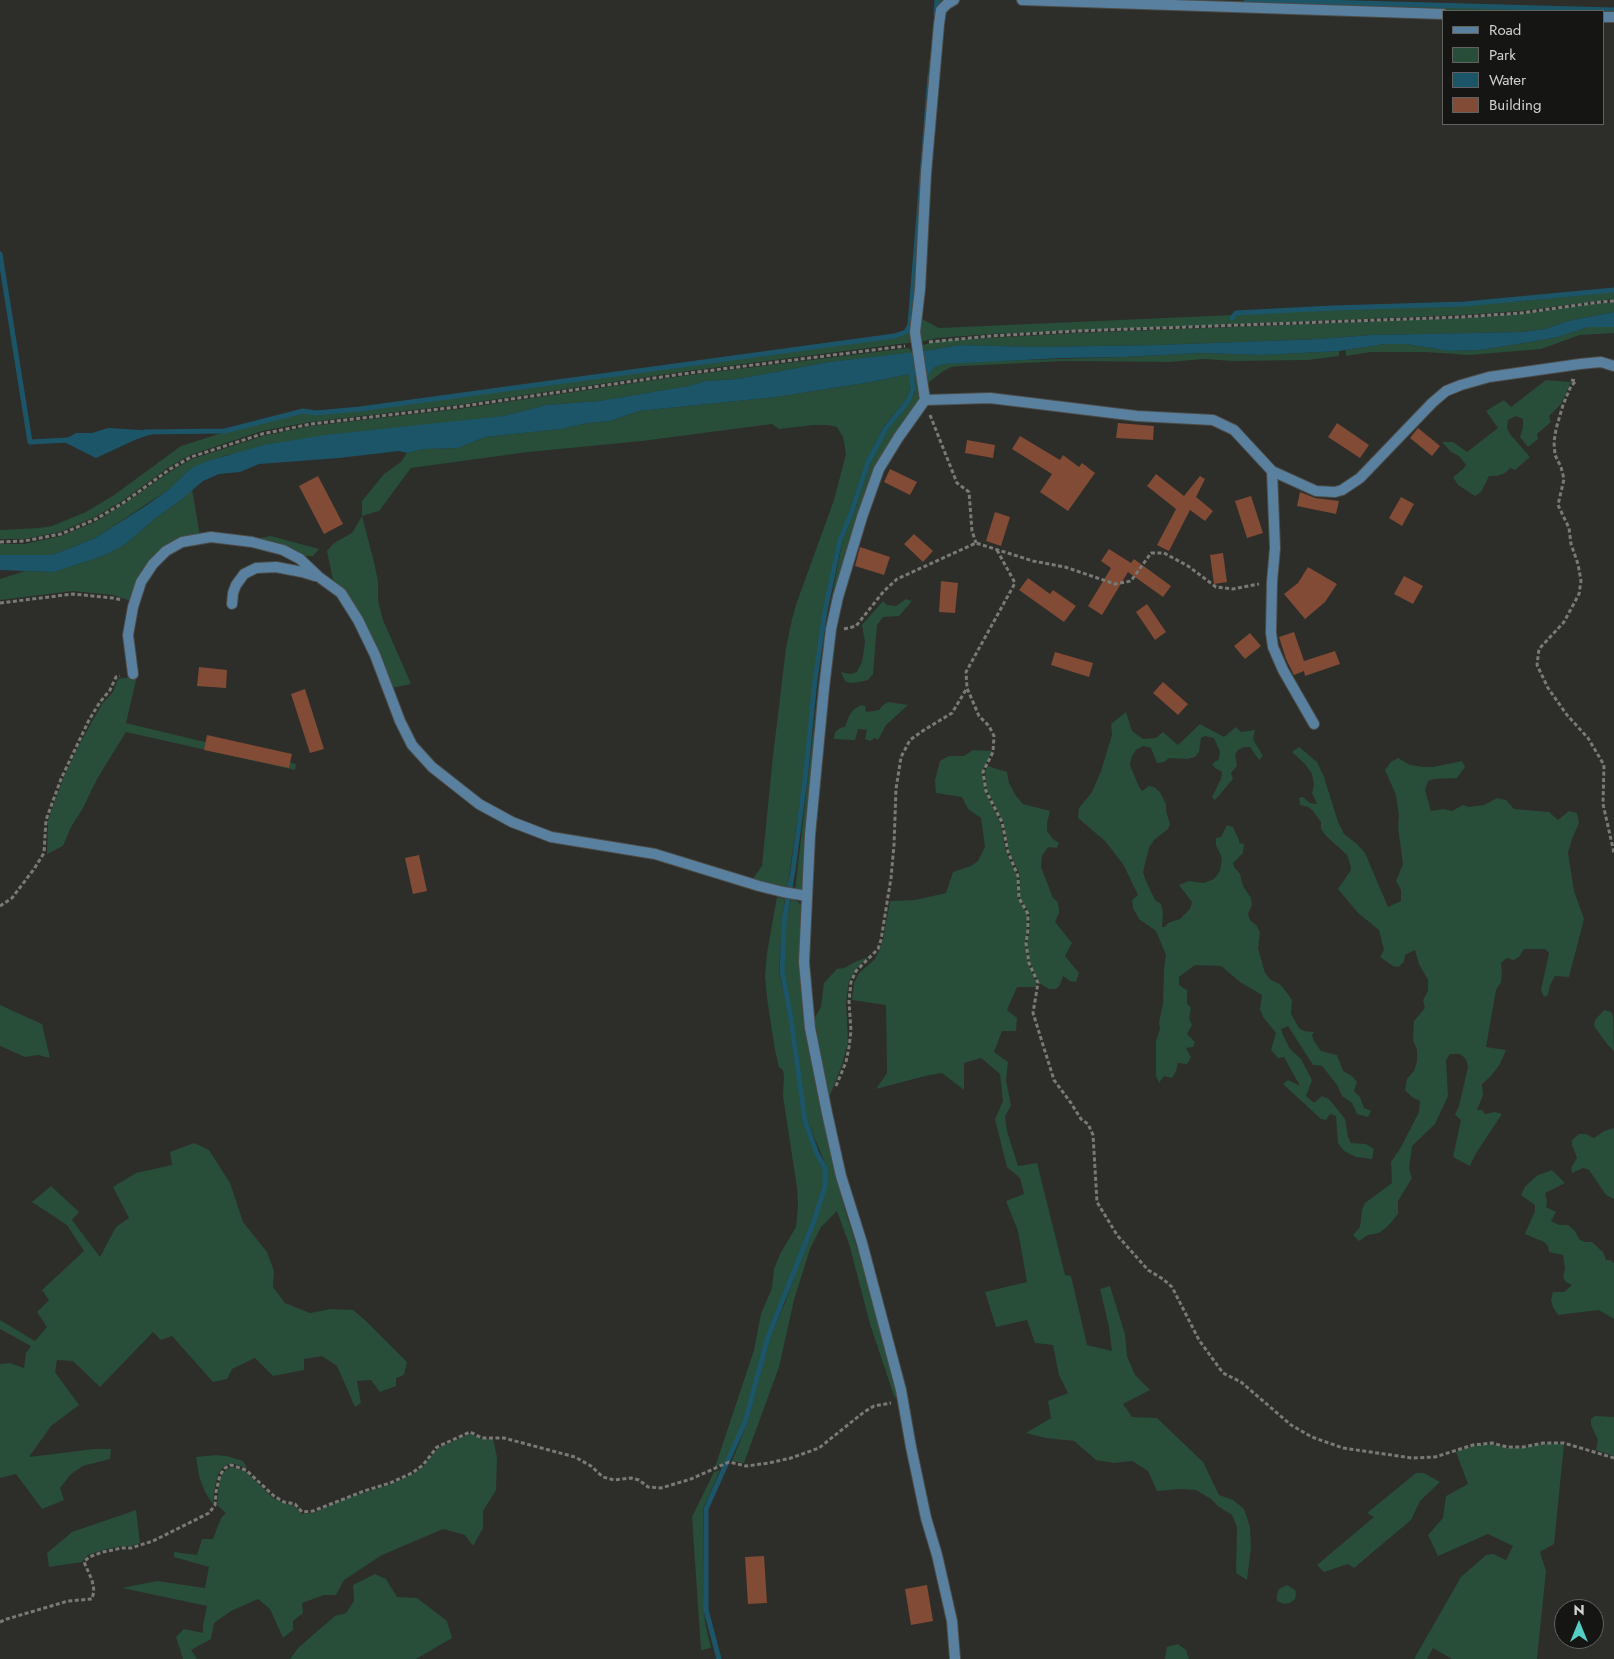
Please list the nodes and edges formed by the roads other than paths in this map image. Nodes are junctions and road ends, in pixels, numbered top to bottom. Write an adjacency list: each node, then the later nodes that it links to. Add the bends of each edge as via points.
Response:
1 (954, 0): 5 (street, via 941,10 926,173 915,332)
2 (1022, 0): 3 (street)
3 (1442, 14)
4 (1614, 366): 6 (street, via 1601,362 1489,377 1461,384 1432,403 1360,478 1342,490 1316,491)
5 (925, 400): 6 (street, via 990,398 1137,416 1213,420 1234,430); 11 (street, via 879,469 838,596 831,628)
6 (1272, 472): 10 (street, via 1275,548 1273,646)
7 (319, 577): 8 (street, via 276,567 256,568 244,574 236,585); 9 (street, via 300,559 283,550 252,542 212,537 182,542 166,551 141,582 128,635); 11 (street, via 341,593 358,620 412,745 432,767 479,804 512,822 551,837 655,854)
8 (232, 604)
9 (133, 674)
10 (1314, 724)
11 (803, 895): 12 (street, via 804,962 810,1028 841,1176 903,1402 926,1518 952,1621)
12 (955, 1659)

